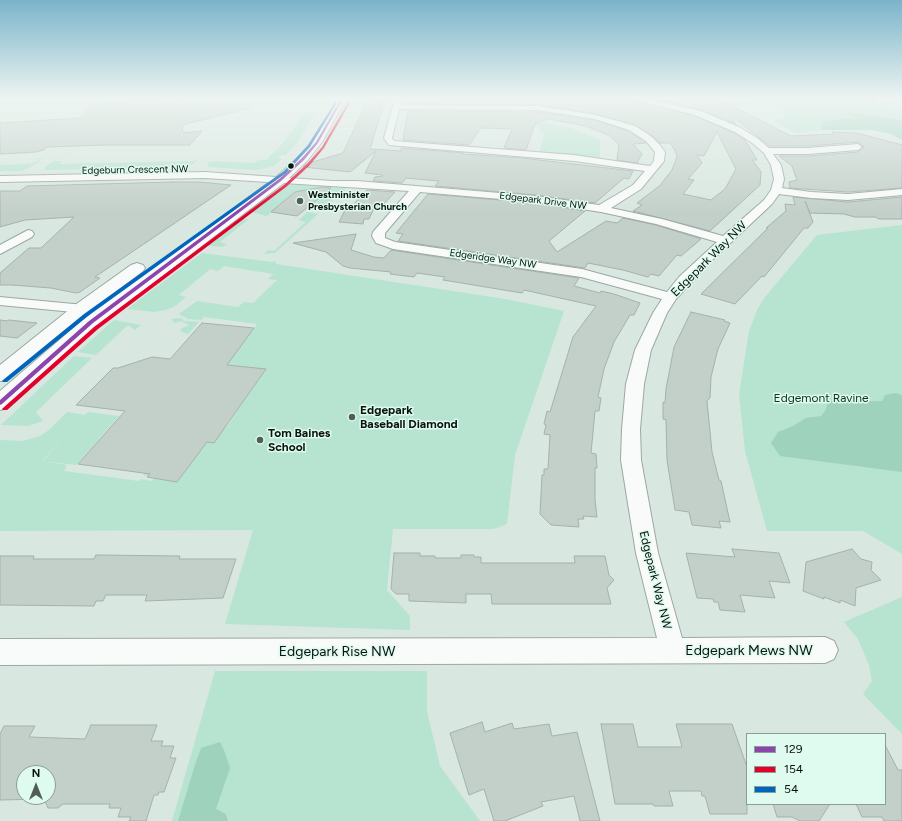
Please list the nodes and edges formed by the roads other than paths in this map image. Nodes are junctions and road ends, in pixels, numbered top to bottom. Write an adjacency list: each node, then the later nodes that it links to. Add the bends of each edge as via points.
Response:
1 (305, 137): 12 (street)
2 (320, 137): 12 (street, via 304,158)
3 (388, 137): 8 (street, via 392,143)
4 (646, 137): 10 (street, via 660,152 659,161)
5 (750, 137): 9 (street)
6 (489, 140): 8 (street)
7 (858, 147): 9 (street, via 802,152)
8 (488, 151): 10 (street, via 574,158)
9 (766, 151): 15 (street, via 778,170 779,183)
10 (653, 169): 17 (street, via 637,186)
11 (0, 173): 12 (street, Edgeburn Crescent NW, via 195,168)
12 (275, 176): 13 (street, Edgeburn Crescent NW, via 184,174); 14 (street, Edgepark Drive NW, via 332,184); 18 (street); 19 (street)
13 (0, 179)
14 (417, 189): 17 (street, Edgepark Drive NW, via 535,199); 23 (street, Edgeridge Way NW, via 379,232 380,240 393,245 582,273)
15 (776, 190): 16 (street, via 848,197); 21 (street, Edgepark Way NW, via 768,202)
16 (902, 192)
17 (601, 209): 21 (street, Edgepark Drive NW, via 658,221)
18 (216, 212): 19 (street); 25 (street)
19 (235, 215): 26 (street)
20 (28, 234): 22 (street)
21 (726, 240): 23 (street, Edgepark Way NW)
22 (0, 250)
23 (670, 297): 30 (street, Edgepark Way NW, via 643,350 635,384 631,460 647,554)
24 (0, 301): 25 (street)
25 (81, 309): 26 (street); 27 (street)
26 (105, 311): 28 (street)
27 (0, 375)
28 (0, 403)
29 (825, 650): 30 (street, Edgepark Mews NW)
30 (673, 651): 31 (street, Edgepark Rise NW)
31 (0, 652)

